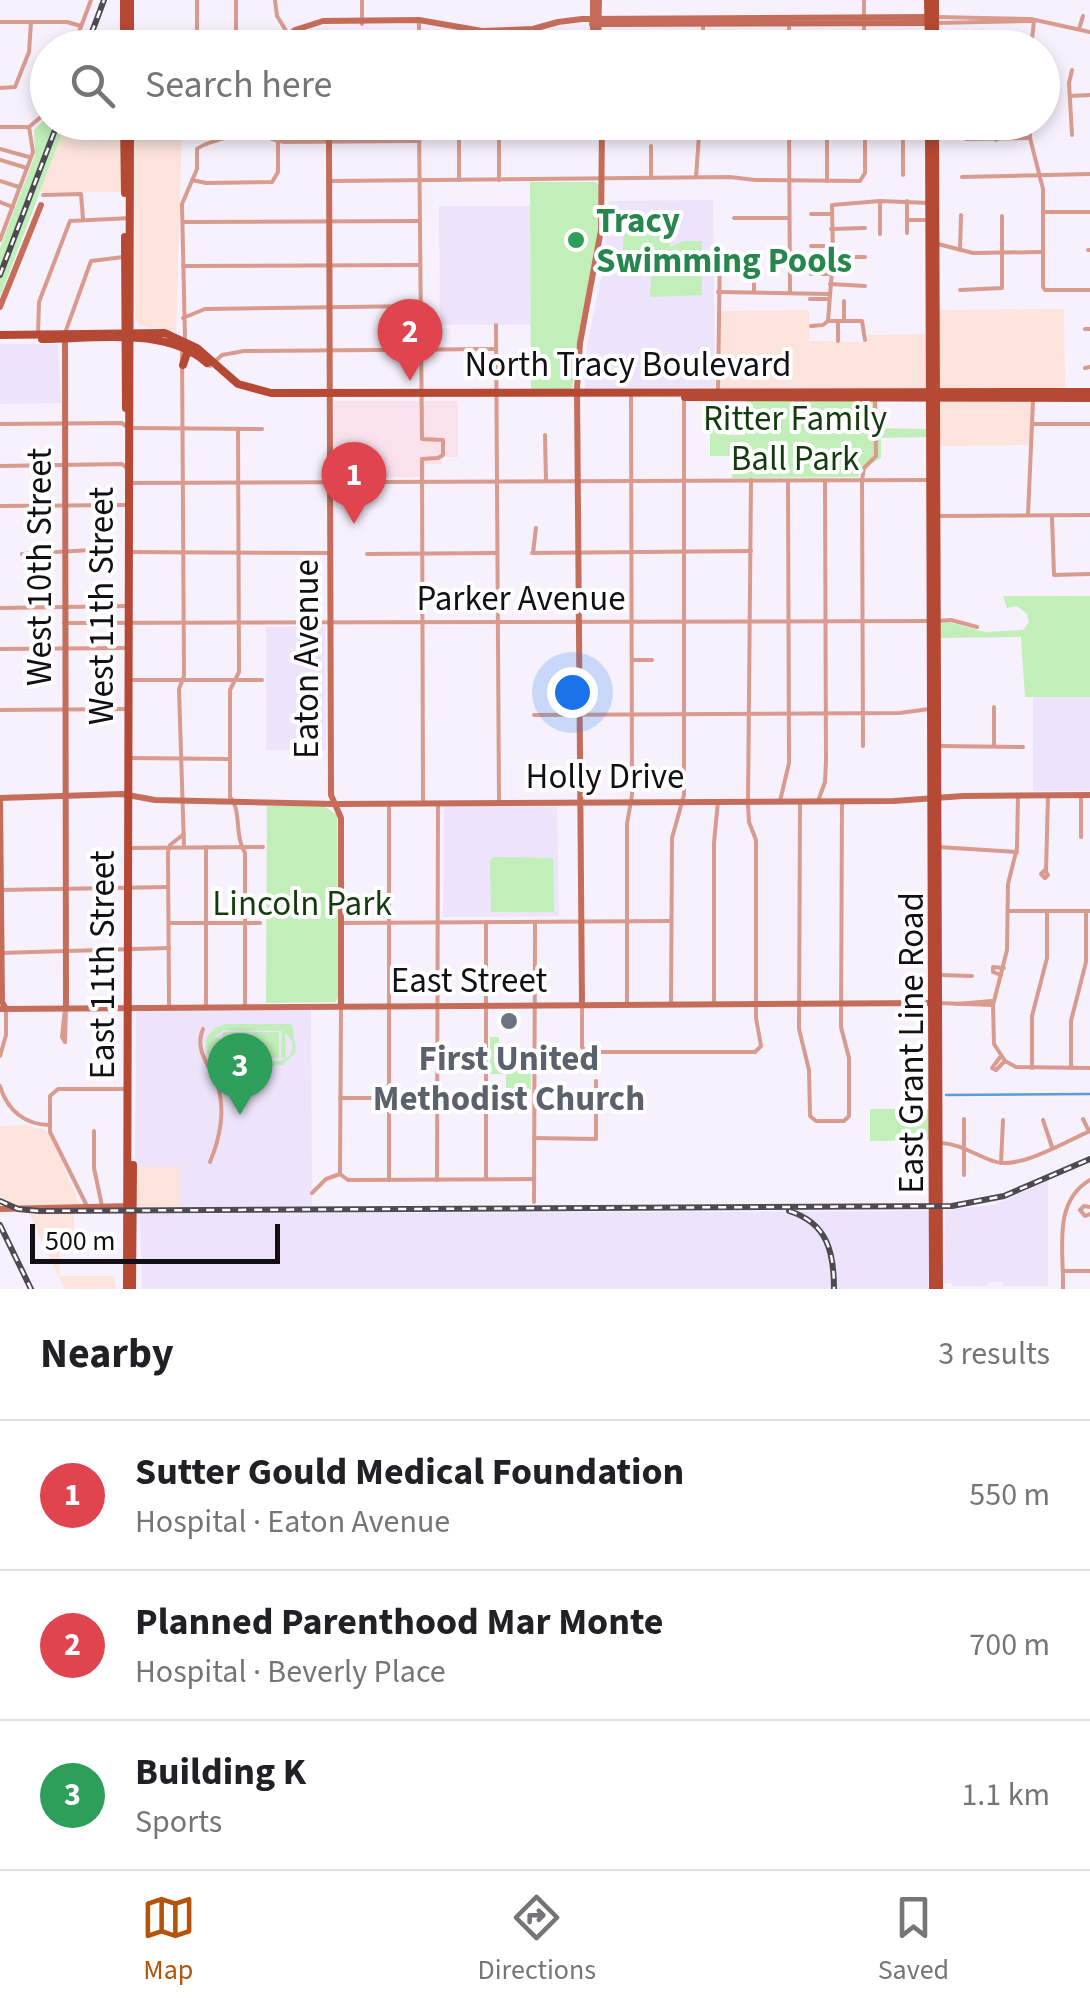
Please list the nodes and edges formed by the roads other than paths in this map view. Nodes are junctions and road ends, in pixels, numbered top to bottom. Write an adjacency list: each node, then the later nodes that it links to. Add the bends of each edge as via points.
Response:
1 (91, 0): 21 (street)
2 (127, 0): 24 (main road)
3 (197, 0): 25 (street)
4 (236, 0): 26 (street)
5 (275, 0): 27 (street)
6 (362, 0): 15 (street)
7 (596, 0): 17 (street)
8 (864, 0): 20 (street)
9 (932, 0): 11 (main road)
10 (1083, 16): 38 (street)
11 (932, 20): 12 (street); 20 (street); 36 (main road)
12 (1034, 21): 37 (street); 38 (street)
13 (0, 22): 14 (street)
14 (32, 22): 21 (street); 22 (street)
15 (362, 22): 16 (street); 28 (street, via 316,22)
16 (419, 22): 29 (street); 30 (street)
17 (596, 22): 18 (street); 31 (street); 32 (street)
18 (703, 22): 19 (street); 33 (street)
19 (789, 22): 20 (street); 34 (street)
20 (864, 22): 35 (street)
21 (81, 26): 23 (street)
22 (31, 30)
23 (80, 30)
24 (127, 30)
25 (197, 30)
26 (237, 30)
27 (285, 30)
28 (301, 30)
29 (419, 30)
30 (474, 30)
31 (522, 30)
32 (596, 30)
33 (703, 30)
34 (789, 30)
35 (864, 30)
36 (932, 30)
37 (1033, 30)
38 (1078, 30): 39 (street)
39 (1090, 32)
40 (30, 42): 42 (street, via 14,88)
41 (1072, 70): 44 (street)
42 (0, 88)
43 (1090, 95): 44 (street)
44 (1070, 96): 48 (street)
45 (0, 128): 46 (street)
46 (28, 128): 47 (street)
47 (30, 135)
48 (1072, 135)
49 (31, 140): 67 (street)
50 (127, 140): 99 (main road, West 11th Street)
51 (224, 140): 77 (street, via 199,146)
52 (459, 140): 80 (street)
53 (499, 140): 81 (street)
54 (604, 140): 76 (street)
55 (699, 140): 74 (street)
56 (789, 140): 83 (street)
57 (826, 140): 84 (street)
58 (865, 140): 84 (street, via 865,176)
59 (903, 140): 72 (street)
60 (932, 140): 90 (main road)
61 (1031, 140): 70 (street)
62 (419, 141): 64 (street); 79 (street)
63 (278, 142): 64 (street); 77 (street, via 272,182)
64 (329, 142): 78 (street, Eaton Avenue)
65 (651, 146): 73 (street)
66 (0, 148): 67 (street)
67 (31, 158): 69 (street)
68 (0, 160): 69 (street)
69 (27, 168): 85 (street)
70 (1041, 174): 71 (street); 75 (street); 93 (street)
71 (1090, 174)
72 (904, 176)
73 (651, 177): 74 (street); 76 (street)
74 (696, 177): 83 (street)
75 (962, 177)
76 (604, 178): 81 (street); 163 (street, via 603,255)
77 (192, 180): 106 (street, via 182,198)
78 (329, 180): 79 (street); 107 (street, Eaton Avenue)
79 (419, 180): 80 (street); 105 (street)
80 (459, 180): 81 (street)
81 (499, 180)
82 (0, 181): 85 (street)
83 (788, 181): 84 (street); 101 (street)
84 (827, 181)
85 (20, 187): 92 (street)
86 (43, 195): 102 (street, via 81,194)
87 (880, 201): 88 (street); 96 (street, via 834,203); 111 (street)
88 (907, 201): 90 (street); 103 (street)
89 (0, 202): 92 (street)
90 (932, 203): 113 (main road)
91 (41, 205): 142 (street)
92 (12, 206): 112 (street)
93 (1044, 212): 94 (street); 119 (street)
94 (1090, 212)
95 (811, 214): 96 (street)
96 (831, 214): 109 (street)
97 (961, 215): 117 (street)
98 (1002, 216): 118 (street)
99 (128, 218): 102 (street); 121 (main road, West 11th Street)
100 (734, 218): 101 (street)
101 (789, 218): 136 (street)
102 (82, 219): 151 (street, via 70,221 39,302)
103 (907, 220): 104 (street); 110 (street)
104 (924, 220)
105 (419, 221): 107 (street); 124 (street)
106 (183, 222): 107 (street); 126 (street)
107 (329, 222): 125 (street, Eaton Avenue)
108 (864, 228): 109 (street)
109 (831, 229): 116 (street)
110 (907, 233)
111 (880, 234)
112 (0, 240)
113 (932, 242): 117 (street); 130 (main road); 138 (main road)
114 (720, 246): 134 (street)
115 (811, 246): 116 (street)
116 (833, 246): 123 (street)
117 (960, 250): 118 (street)
118 (1002, 252): 119 (street); 132 (street, via 1002,288)
119 (1043, 252): 133 (street, via 1045,290)
120 (866, 256): 123 (street)
121 (128, 257): 148 (street, West 10th Street, via 91,261); 149 (main road, West 11th Street)
122 (754, 257): 135 (street)
123 (833, 257): 128 (street)
124 (419, 264): 125 (street); 141 (street)
125 (329, 265): 126 (street); 143 (street, Eaton Avenue)
126 (183, 266): 152 (street)
127 (811, 274): 128 (street)
128 (830, 274): 129 (street)
129 (830, 284): 131 (street); 137 (street)
130 (930, 285): 138 (main road); 162 (main road)
131 (865, 286)
132 (960, 290)
133 (1090, 290)
134 (718, 292): 135 (street); 166 (street)
135 (754, 292): 136 (street)
136 (790, 292): 137 (street)
137 (828, 296): 139 (street); 144 (street)
138 (936, 296): 162 (main road)
139 (810, 299)
140 (844, 301): 145 (street)
141 (419, 306): 143 (street); 156 (street)
142 (0, 307)
143 (329, 307): 152 (street, via 204,308); 155 (street, Eaton Avenue)
144 (828, 321): 145 (street); 147 (street)
145 (841, 321): 153 (street); 154 (street, via 864,322)
146 (496, 325): 157 (street)
147 (811, 326)
148 (64, 336): 149 (main road); 149 (main road); 151 (main road); 175 (street, West 10th Street)
149 (128, 336): 152 (main road, North Tracy Boulevard); 152 (main road, North Tracy Boulevard); 173 (main road, West 11th Street)
150 (0, 337): 151 (main road); 151 (main road)
151 (42, 337)
152 (183, 339): 158 (main road); 159 (main road, North Tracy Boulevard); 159 (main road, North Tracy Boulevard)
153 (838, 340)
154 (865, 340)
155 (329, 350): 156 (street); 159 (street, via 233,351); 169 (street, Eaton Avenue)
156 (420, 350): 157 (street); 167 (street)
157 (496, 350): 168 (street)
158 (183, 365): 178 (street)
159 (212, 365): 169 (main road, North Tracy Boulevard, via 230,384 256,396)
160 (893, 390): 162 (main road, North Tracy Boulevard); 166 (main road, North Tracy Boulevard); 170 (street)
161 (1056, 392): 162 (main road, North Tracy Boulevard); 171 (street); 172 (main road, North Tracy Boulevard)
162 (933, 393): 170 (main road, North Tracy Boulevard); 171 (main road, North Tracy Boulevard); 190 (main road)
163 (579, 394): 164 (main road, North Tracy Boulevard); 168 (main road, North Tracy Boulevard); 194 (street)
164 (632, 394): 165 (main road, North Tracy Boulevard); 195 (street)
165 (684, 394): 166 (main road, North Tracy Boulevard); 185 (street)
166 (718, 394): 170 (main road, North Tracy Boulevard)
167 (422, 395): 168 (main road, North Tracy Boulevard); 169 (main road, North Tracy Boulevard); 191 (street, via 422,439 443,440 443,455 422,459)
168 (497, 395): 192 (street)
169 (330, 396): 199 (street, Eaton Avenue)
170 (875, 396): 189 (street, via 876,456)
171 (1033, 398): 172 (main road, North Tracy Boulevard); 176 (street)
172 (1087, 401): 177 (street)
173 (128, 423): 175 (street); 178 (street, via 134,429); 184 (main road, West 11th Street)
174 (0, 424): 175 (street)
175 (64, 424): 182 (street, West 10th Street)
176 (1033, 424): 177 (street); 203 (street)
177 (1087, 424)
178 (183, 429): 180 (street); 197 (street)
179 (262, 429): 180 (street)
180 (238, 430): 198 (street)
181 (545, 435): 193 (street)
182 (64, 465): 183 (street); 184 (street); 202 (street, West 10th Street)
183 (0, 466)
184 (128, 469): 196 (main road, West 11th Street)
185 (684, 480): 186 (street); 195 (street); 213 (street)
186 (750, 480): 187 (street); 214 (street)
187 (788, 480): 188 (street); 233 (street)
188 (825, 480): 189 (street); 226 (street)
189 (862, 480): 190 (street); 234 (street)
190 (933, 480): 206 (main road)
191 (422, 481): 192 (street); 199 (street); 220 (street)
192 (497, 481): 193 (street); 221 (street)
193 (546, 481): 194 (street)
194 (580, 481): 195 (street); 211 (street)
195 (632, 481): 212 (street)
196 (128, 482): 197 (street); 200 (main road, West 11th Street)
197 (183, 482): 198 (street); 217 (street)
198 (238, 482): 199 (street); 218 (street)
199 (330, 482): 215 (street, Eaton Avenue)
200 (128, 505): 202 (street); 210 (main road, West 11th Street)
201 (0, 506): 202 (street)
202 (65, 506): 209 (street, West 10th Street)
203 (1028, 515): 204 (street); 206 (street)
204 (1052, 515): 205 (street); 222 (street, via 1054,575)
205 (1090, 515)
206 (933, 516): 227 (main road)
207 (536, 528): 211 (street, via 533,552)
208 (91, 550): 209 (street)
209 (64, 552): 216 (street); 224 (street, West 10th Street)
210 (128, 552): 217 (street); 223 (main road, West 11th Street)
211 (580, 552): 212 (street); 229 (street)
212 (632, 552): 213 (street); 230 (street)
213 (684, 552): 214 (street); 231 (street)
214 (751, 552): 232 (street)
215 (330, 553): 218 (street); 240 (street, Eaton Avenue)
216 (22, 554)
217 (184, 554): 218 (street); 236 (street)
218 (238, 554): 237 (street)
219 (367, 554): 220 (street)
220 (422, 554): 221 (street); 238 (street)
221 (497, 554): 228 (street)
222 (1090, 574)
223 (128, 606): 224 (street); 235 (main road, West 11th Street)
224 (64, 607): 225 (street); 239 (street, West 10th Street)
225 (0, 608)
226 (825, 621): 233 (street, Parker Avenue); 234 (street, Parker Avenue); 258 (street)
227 (934, 621): 234 (street, Parker Avenue); 241 (street, Parker Avenue); 254 (main road); 265 (main road)
228 (498, 622): 229 (street, Parker Avenue); 238 (street, Parker Avenue); 280 (street)
229 (580, 622): 230 (street, Parker Avenue); 261 (street)
230 (632, 622): 231 (street, Parker Avenue); 245 (street)
231 (684, 622): 232 (street, Parker Avenue); 260 (street)
232 (751, 622): 233 (street, Parker Avenue); 256 (street)
233 (788, 622): 257 (street)
234 (862, 622): 259 (street)
235 (129, 623): 236 (street, Parker Avenue); 239 (street, Parker Avenue); 242 (main road, West 11th Street)
236 (184, 623): 237 (street, Parker Avenue); 248 (street)
237 (238, 623): 240 (street, Parker Avenue); 250 (street)
238 (423, 623): 240 (street, Parker Avenue); 290 (street)
239 (64, 624): 244 (street, West 10th Street)
240 (330, 624): 293 (street, Eaton Avenue)
241 (977, 627)
242 (129, 648): 244 (street); 247 (main road, West 11th Street)
243 (0, 649): 244 (street)
244 (64, 649): 252 (street, West 10th Street)
245 (632, 660): 246 (street); 262 (street)
246 (652, 660)
247 (129, 680): 248 (street); 253 (main road, West 11th Street)
248 (182, 680): 250 (street); 269 (street)
249 (262, 680): 250 (street)
250 (234, 681): 270 (street)
251 (994, 708): 266 (street)
252 (64, 709): 253 (street); 255 (street); 271 (street, West 10th Street)
253 (129, 709): 268 (main road, West 11th Street)
254 (931, 709): 259 (street); 265 (main road)
255 (0, 710)
256 (748, 712): 257 (street); 260 (street); 282 (street)
257 (788, 712): 258 (street); 283 (street, via 788,770)
258 (826, 712): 259 (street); 285 (street, via 826,774)
259 (863, 712): 264 (street)
260 (684, 713): 262 (street); 288 (street)
261 (580, 714): 262 (street); 263 (street); 287 (street)
262 (632, 714): 292 (street)
263 (534, 715)
264 (863, 746)
265 (934, 746): 266 (street); 277 (main road)
266 (994, 746): 267 (street)
267 (1023, 746)
268 (129, 758): 269 (street); 272 (main road, West 11th Street)
269 (180, 758): 270 (street); 278 (street)
270 (230, 758): 279 (street)
271 (65, 795): 272 (street, Holly Drive); 276 (street, Holly Drive); 307 (street, West 10th Street)
272 (129, 795): 278 (street, Holly Drive); 302 (main road, East 11th Street)
273 (1048, 795): 274 (street, Holly Drive); 275 (street, Holly Drive); 305 (street)
274 (1086, 795): 295 (street, Holly Drive)
275 (1018, 796): 277 (street, Holly Drive); 304 (street)
276 (0, 797): 296 (street)
277 (934, 798): 286 (street, Holly Drive); 303 (main road, East Grant Line Road); 333 (main road, East Grant Line Road)
278 (182, 800): 279 (street, Holly Drive); 294 (street)
279 (234, 800): 293 (street, Holly Drive); 300 (street)
280 (499, 801): 287 (street, Holly Drive); 291 (street, Holly Drive)
281 (718, 801): 282 (street, Holly Drive); 288 (street, Holly Drive); 337 (street)
282 (748, 801): 283 (street, Holly Drive); 338 (street, via 756,840)
283 (780, 801): 284 (street, Holly Drive)
284 (800, 801): 285 (street, Holly Drive); 339 (street)
285 (818, 801): 286 (street, Holly Drive)
286 (842, 801): 340 (street)
287 (581, 802): 292 (street, Holly Drive); 319 (street)
288 (681, 802): 292 (street, Holly Drive); 314 (street, via 672,838)
289 (389, 803): 290 (street, Holly Drive); 293 (street, Holly Drive); 315 (street)
290 (423, 803): 291 (street, Holly Drive)
291 (438, 803): 316 (street)
292 (630, 803): 313 (street)
293 (335, 804): 324 (street, Eaton Avenue, via 342,818)
294 (184, 834): 297 (street); 298 (street)
295 (1082, 837)
296 (0, 838): 309 (street)
297 (169, 847): 298 (street); 302 (street); 306 (street)
298 (184, 847): 299 (street)
299 (206, 847): 300 (street); 321 (street)
300 (241, 847): 301 (street); 322 (street)
301 (263, 847)
302 (129, 848): 308 (main road, East 11th Street)
303 (938, 848): 304 (street); 331 (main road, East Grant Line Road)
304 (1016, 852): 311 (street)
305 (1046, 870)
306 (168, 887): 308 (street); 320 (street)
307 (66, 888): 308 (street); 309 (street); 327 (street, West 10th Street)
308 (129, 888): 326 (main road, East 11th Street)
309 (1, 889): 328 (street)
310 (1088, 910): 312 (street); 356 (street, via 1086,962 1071,1021)
311 (1008, 911): 312 (street); 329 (street)
312 (1047, 911): 355 (street)
313 (627, 921): 314 (street); 319 (street); 335 (street)
314 (672, 921): 336 (street)
315 (388, 922): 316 (street); 324 (street); 342 (street)
316 (438, 922): 317 (street); 343 (street)
317 (486, 922): 318 (street); 344 (street)
318 (535, 922): 319 (street); 345 (street)
319 (582, 922): 346 (street)
320 (169, 923): 321 (street); 325 (street)
321 (207, 923): 322 (street); 349 (street)
322 (245, 923): 323 (street); 350 (street)
323 (260, 923)
324 (342, 923): 341 (street, Eaton Avenue)
325 (168, 948): 326 (street); 348 (street)
326 (130, 949): 327 (street); 347 (main road, East 11th Street)
327 (66, 950): 328 (street); 351 (street, West 10th Street)
328 (1, 952): 352 (street)
329 (1004, 968): 330 (street); 330 (street, via 992,969)
330 (1002, 975): 334 (street)
331 (938, 976): 332 (street); 333 (main road, East Grant Line Road)
332 (972, 976)
333 (935, 1003): 334 (street); 340 (street, East Street); 375 (main road, East Grant Line Road)
334 (994, 1003): 355 (street, via 994,1044 1016,1067)
335 (627, 1004): 336 (street, East Street); 346 (street, East Street)
336 (671, 1004): 337 (street, East Street)
337 (714, 1004): 338 (street, East Street)
338 (756, 1004): 339 (street, East Street); 346 (street, via 759,1050 584,1050)
339 (799, 1004): 340 (street, East Street); 340 (street, via 812,1120 846,1120 849,1058)
340 (842, 1004)
341 (341, 1005): 342 (street, East Street); 350 (street, East Street); 361 (street, Eaton Avenue)
342 (388, 1005): 343 (street, East Street); 362 (street)
343 (438, 1005): 344 (street, East Street); 363 (street)
344 (486, 1005): 345 (street, East Street); 386 (street)
345 (535, 1005): 346 (street, East Street); 364 (street)
346 (582, 1005)
347 (130, 1006): 348 (street, East Street); 351 (street, East Street); 360 (main road, East 11th Street)
348 (169, 1006): 349 (street, East Street)
349 (206, 1006): 350 (street, East Street)
350 (245, 1006)
351 (66, 1007): 351 (street, via 63,1012 65,1042 68,1020); 352 (street, East Street)
352 (3, 1008): 354 (street)
353 (203, 1029): 378 (street, via 199,1050 222,1111)
354 (0, 1056)
355 (1032, 1068): 356 (street)
356 (1071, 1068): 357 (street)
357 (1090, 1068)
358 (596, 1081): 365 (street)
359 (0, 1086): 370 (street, via 15,1112)
360 (130, 1088): 370 (street, via 54,1090); 373 (main road, East 11th Street)
361 (340, 1098): 362 (street); 381 (street, Eaton Avenue)
362 (389, 1098): 363 (street); 384 (street)
363 (437, 1098): 385 (street)
364 (534, 1108): 365 (street); 374 (street)
365 (596, 1108): 374 (street, via 596,1138)
366 (964, 1119): 376 (street)
367 (1083, 1119): 372 (street)
368 (1003, 1120): 379 (street)
369 (1043, 1120): 377 (street)
370 (50, 1125): 394 (street)
371 (94, 1131): 393 (street)
372 (1090, 1131): 377 (street)
373 (130, 1136): 380 (main road, East 11th Street); 392 (main road, East 11th Street)
374 (534, 1138): 383 (street)
375 (936, 1144): 376 (street); 400 (main road, East Grant Line Road)
376 (962, 1147): 379 (street); 382 (street)
377 (1052, 1147): 379 (street)
378 (210, 1162)
379 (1001, 1164)
380 (128, 1165): 391 (street, via 124,1199); 392 (main road, East 11th Street)
381 (340, 1174): 384 (street); 388 (street)
382 (964, 1175)
383 (534, 1179): 386 (street); 389 (street)
384 (389, 1180): 385 (street)
385 (437, 1180): 386 (street)
386 (486, 1180)
387 (1090, 1180): 395 (street)
388 (312, 1193)
389 (534, 1202)
390 (1, 1206): 394 (street)
391 (112, 1206): 392 (street); 393 (street)
392 (130, 1206): 399 (main road, East 11th Street)
393 (102, 1207): 394 (street)
394 (88, 1208)
395 (1064, 1210): 396 (street); 397 (street)
396 (1090, 1211)
397 (1063, 1271): 398 (street); 401 (street)
398 (1090, 1271)
399 (130, 1289)
400 (936, 1289)
401 (1063, 1289)

